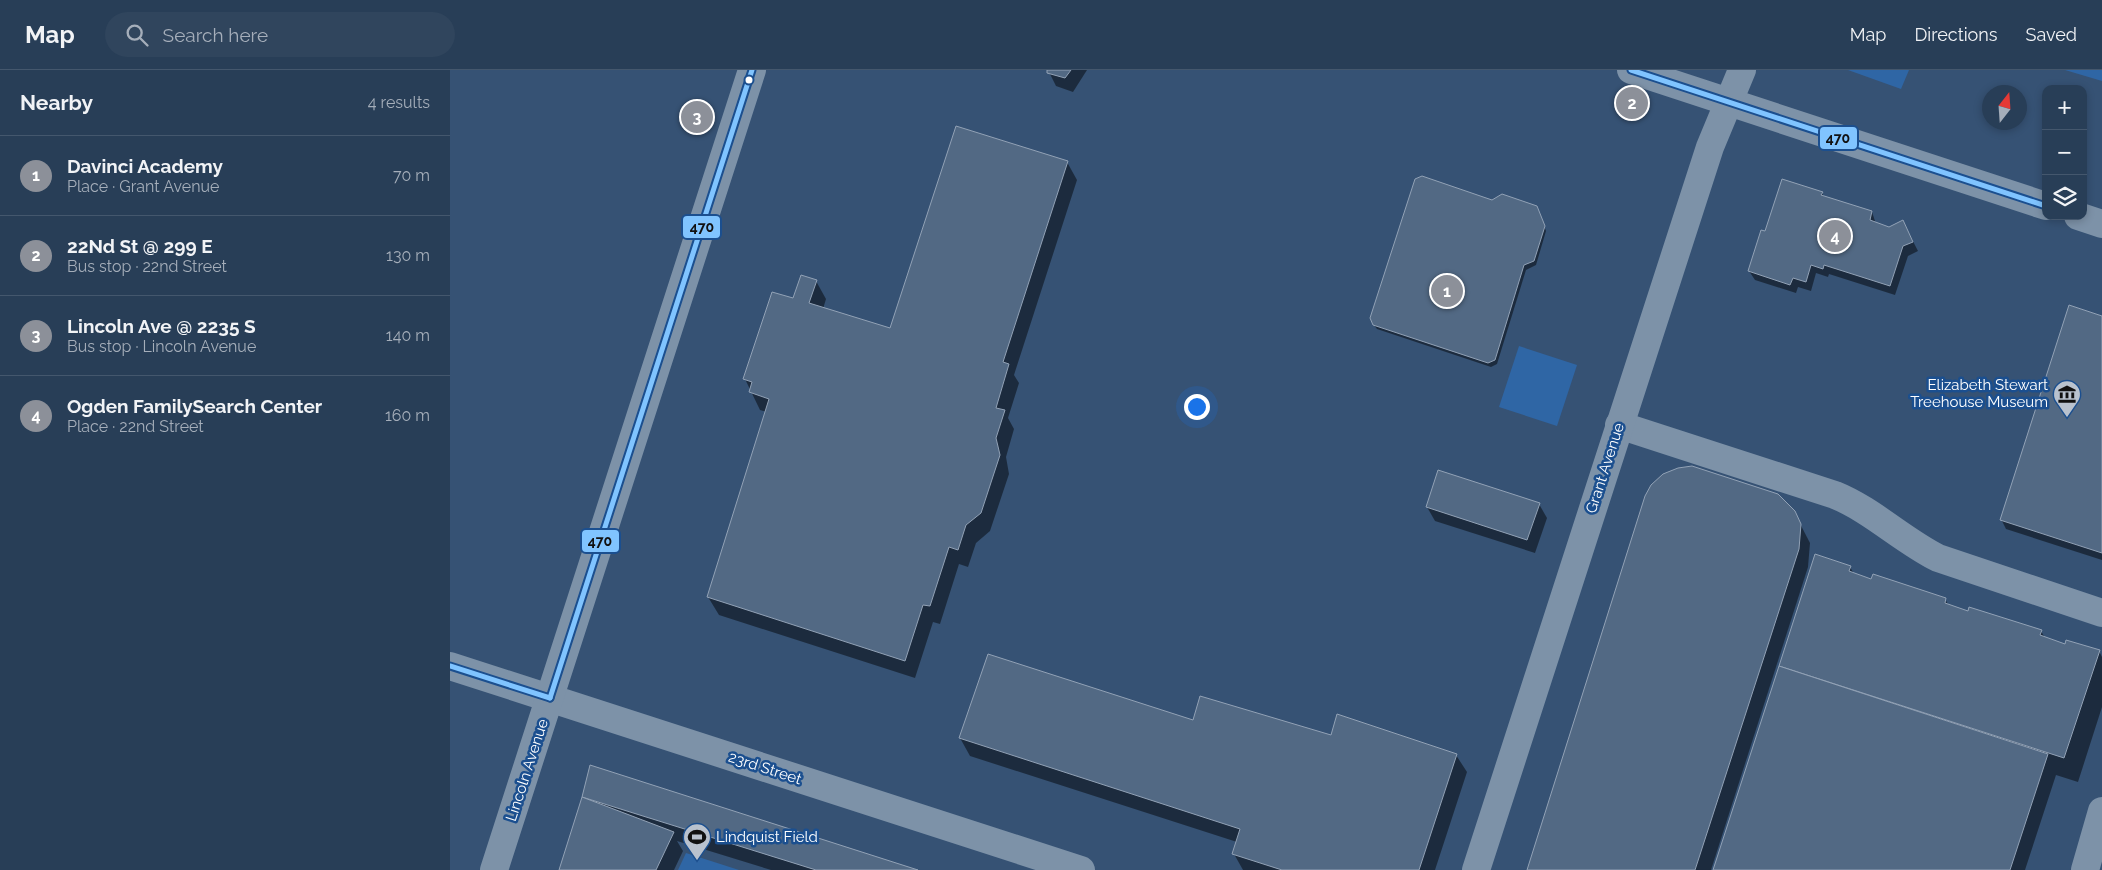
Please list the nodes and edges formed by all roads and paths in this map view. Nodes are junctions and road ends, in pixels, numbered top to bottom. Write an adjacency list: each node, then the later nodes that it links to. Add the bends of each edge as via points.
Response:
1 (752, 70): 11 (street, Lincoln Avenue)
2 (1631, 70): 4 (street)
3 (1742, 70): 4 (street, Grant Avenue)
4 (1729, 102): 5 (street); 8 (street, Grant Avenue, via 1710,147)
5 (2042, 205)
6 (2087, 219): 7 (street)
7 (2102, 224)
8 (1618, 425): 9 (street, via 1835,495 1852,502 1938,558); 15 (street, Grant Avenue)
9 (2102, 613)
10 (450, 666): 11 (street, 23rd Street)
11 (550, 698): 13 (street, Lincoln Avenue); 14 (street, 23rd Street)
12 (2102, 810): 16 (street)
13 (494, 870)
14 (1081, 870)
15 (1476, 870)
16 (2084, 870)

